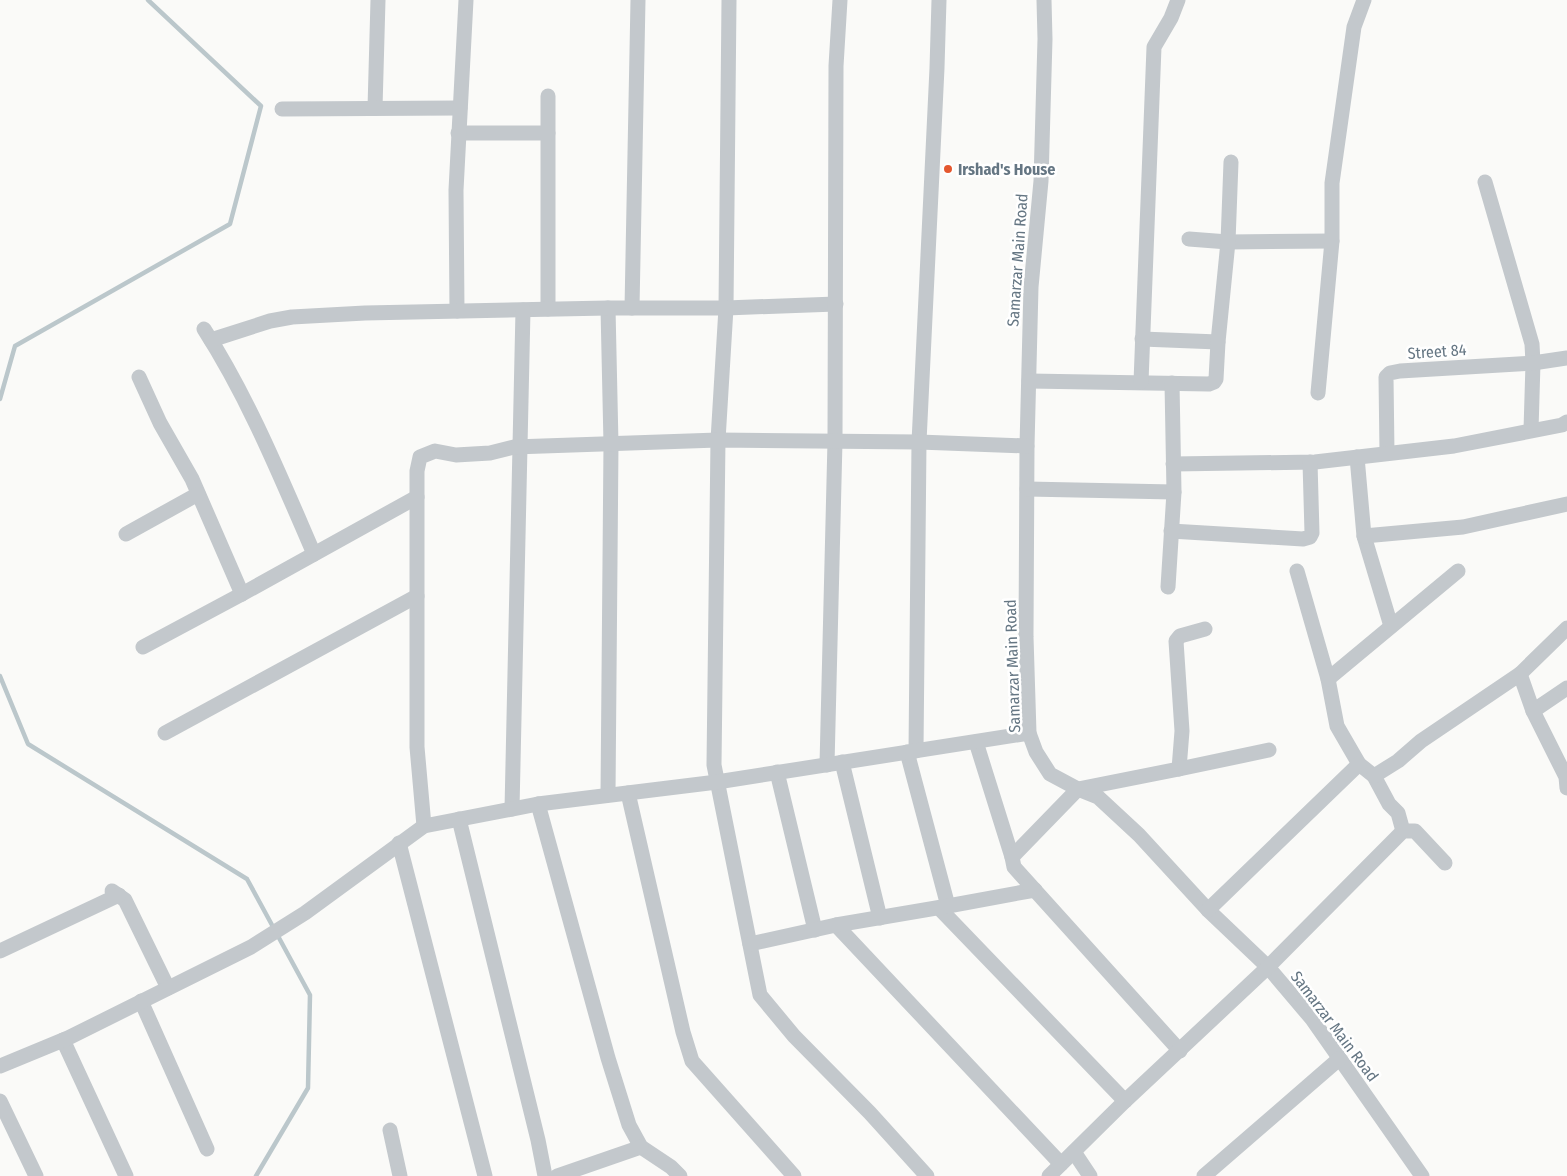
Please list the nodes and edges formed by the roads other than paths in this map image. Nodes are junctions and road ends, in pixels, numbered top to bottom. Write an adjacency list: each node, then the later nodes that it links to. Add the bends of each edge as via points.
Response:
1 (378, 0): 11 (street)
2 (466, 0): 12 (street)
3 (638, 0): 23 (street)
4 (729, 0): 24 (street)
5 (840, 0): 21 (street, via 836,66)
6 (938, 0): 41 (street)
7 (1044, 0): 33 (street, Samarzar Main Road, via 1041,181 1031,287)
8 (1178, 0): 28 (street, via 1172,18 1154,48)
9 (1364, 0): 19 (street, via 1354,27 1332,183)
10 (548, 96): 15 (street)
11 (375, 108): 12 (street); 13 (street)
12 (460, 108): 14 (street)
13 (282, 110)
14 (458, 133): 15 (street); 27 (street)
15 (548, 133): 25 (street)
16 (1231, 162): 20 (street)
17 (1485, 182): 31 (street, via 1532,344)
18 (1189, 239): 20 (street)
19 (1332, 241): 20 (street); 36 (street)
20 (1228, 242): 29 (street)
21 (836, 304): 24 (street); 40 (street)
22 (608, 308): 23 (street); 25 (street); 42 (street)
23 (632, 308): 24 (street)
24 (726, 308): 39 (street)
25 (548, 309): 26 (street)
26 (523, 310): 27 (street); 44 (street)
27 (457, 311): 57 (street, via 292,317 207,334 252,417)
28 (1142, 339): 29 (street); 34 (street)
29 (1218, 342): 35 (street, via 1214,382)
30 (1567, 358): 31 (street, Street 84)
31 (1533, 363): 38 (street); 45 (street, Street 84, via 1390,373 1386,378)
32 (139, 378): 51 (street)
33 (1028, 381): 34 (street); 43 (street, Samarzar Main Road)
34 (1141, 382): 35 (street)
35 (1172, 383): 48 (street)
36 (1318, 393)
37 (1567, 422): 38 (street)
38 (1531, 430): 45 (street, via 1454,446)
39 (718, 440): 40 (street); 42 (street); 81 (street, via 714,765)
40 (834, 441): 41 (street); 76 (street)
41 (919, 442): 43 (street); 75 (street)
42 (611, 444): 44 (street); 85 (street)
43 (1026, 446): 49 (street, Samarzar Main Road)
44 (520, 447): 52 (street, via 456,455 434,452 420,457); 87 (street)
45 (1387, 453): 46 (street)
46 (1357, 457): 47 (street); 56 (street)
47 (1310, 462): 48 (street); 54 (street, via 1310,537)
48 (1174, 464): 50 (street)
49 (1027, 489): 50 (street); 72 (street, Samarzar Main Road)
50 (1174, 492): 54 (street)
51 (198, 494): 55 (street); 61 (street)
52 (416, 497): 57 (street); 62 (street)
53 (1567, 504): 56 (street, via 1463,527)
54 (1171, 530): 60 (street)
55 (126, 534)
56 (1364, 536): 63 (street)
57 (314, 554): 61 (street)
58 (1297, 571): 68 (street)
59 (1458, 571): 63 (street)
60 (1168, 587)
61 (242, 594): 66 (street)
62 (417, 596): 71 (street); 89 (street, via 417,747)
63 (1391, 626): 68 (street)
64 (1567, 628): 67 (street)
65 (1204, 629): 78 (street, via 1180,636 1176,641 1182,731)
66 (143, 647)
67 (1520, 674): 70 (street); 80 (street)
68 (1328, 679): 77 (street, via 1337,726)
69 (1567, 688): 70 (street)
70 (1533, 711): 83 (street, via 1566,777)
71 (165, 733)
72 (1029, 733): 73 (street); 82 (street, Samarzar Main Road, via 1050,774)
73 (976, 742): 75 (street); 92 (street)
74 (1269, 750): 78 (street)
75 (911, 752): 76 (street); 95 (street)
76 (834, 764): 79 (street); 97 (street)
77 (1359, 764): 80 (street); 96 (street)
78 (1179, 770): 82 (street)
79 (777, 772): 81 (street); 99 (street)
80 (1374, 776): 90 (street, via 1389,804 1398,813)
81 (717, 782): 84 (street); 100 (street)
82 (1078, 788): 92 (street); 96 (street, Samarzar Main Road, via 1105,803)
83 (1567, 788)
84 (628, 793): 85 (street); 123 (street, via 692,1061)
85 (608, 795): 86 (street)
86 (538, 804): 87 (street); 112 (street, via 611,1066 629,1125)
87 (512, 809): 88 (street)
88 (460, 819): 89 (street); 120 (street)
89 (424, 826): 91 (street)
90 (1403, 830): 93 (street, via 1415,831); 102 (street)
91 (399, 843): 103 (street, via 305,912 250,947); 119 (street)
92 (1012, 857): 94 (street, via 1014,867)
93 (1445, 863)
94 (1035, 890): 95 (street); 106 (street)
95 (943, 907): 97 (street); 110 (street)
96 (1208, 910): 102 (street, Samarzar Main Road)
97 (880, 918): 98 (street)
98 (836, 925): 99 (street); 115 (street)
99 (815, 930): 100 (street)
100 (750, 944): 124 (street, via 760,995 794,1036)
101 (0, 951): 103 (street, via 115,893 125,900)
102 (1268, 967): 106 (street); 107 (street, Samarzar Main Road, via 1312,1019)
103 (168, 988): 104 (street)
104 (141, 1001): 105 (street); 113 (street)
105 (63, 1040): 108 (street); 117 (street)
106 (1180, 1051): 110 (street)
107 (1339, 1059): 127 (street); 128 (street, Samarzar Main Road)
108 (0, 1066)
109 (0, 1101): 116 (street)
110 (1125, 1101): 114 (street)
111 (390, 1130): 118 (street)
112 (641, 1147): 121 (street); 122 (street)
113 (207, 1149)
114 (1074, 1152): 115 (street); 126 (street)
115 (1061, 1164): 125 (street)
116 (36, 1176)
117 (126, 1176)
118 (400, 1176)
119 (485, 1176)
120 (545, 1176)
121 (557, 1176)
122 (680, 1176)
123 (794, 1176)
124 (927, 1176)
125 (1049, 1176)
126 (1090, 1176)
127 (1204, 1176)
128 (1422, 1176)

